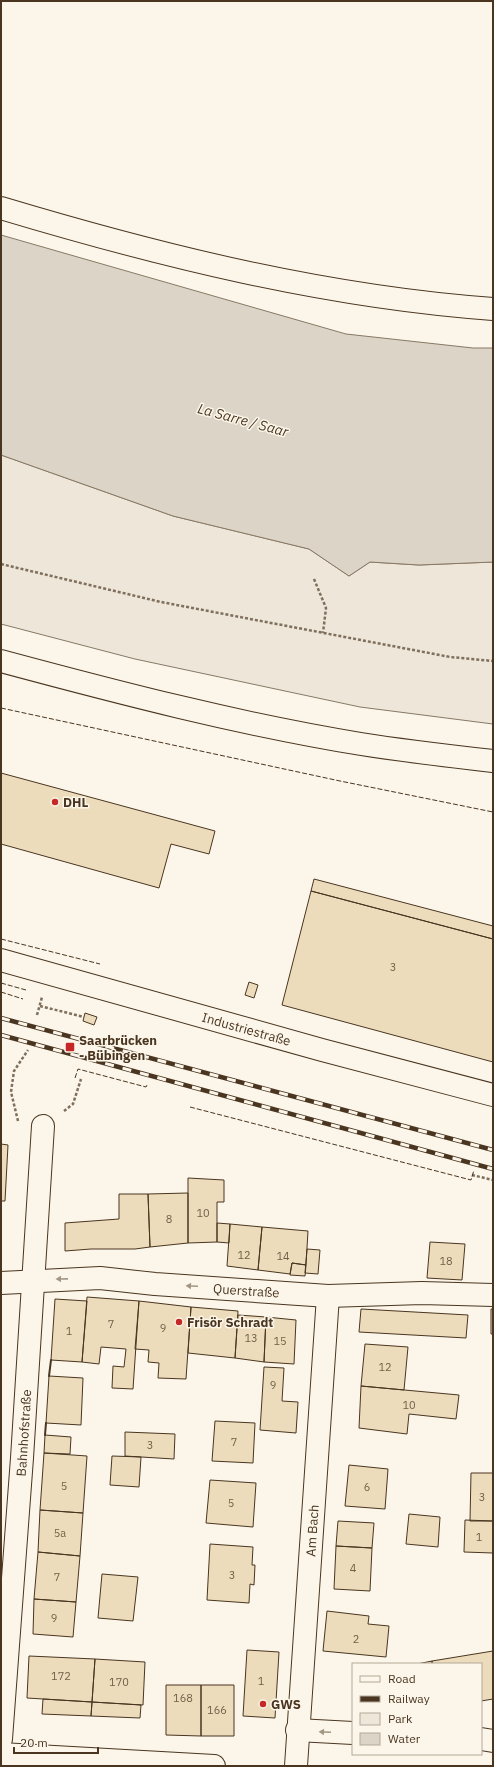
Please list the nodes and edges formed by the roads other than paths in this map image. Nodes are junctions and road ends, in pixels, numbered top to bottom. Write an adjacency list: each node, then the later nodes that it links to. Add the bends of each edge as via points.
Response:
1 (1, 208): 2 (street, via 97,237 230,269 365,295)
2 (493, 309)
3 (1, 661): 4 (street, via 129,695 271,727 360,744)
4 (493, 761)
5 (1, 960): 6 (street, Industriestraße)
6 (493, 1095)
7 (32, 1125): 8 (street, Bahnhofstraße)
8 (32, 1280): 9 (street, Querstraße); 11 (street, Querstraße, one-way to 8, via 100,1278); 12 (street, Bahnhofstraße, via 22,1458)
9 (1, 1283)
10 (493, 1294): 11 (street, Querstraße, via 422,1292)
11 (328, 1296): 13 (street, Am Bach)
12 (2, 1710): 15 (street, Bahnhofstraße)
13 (298, 1730): 14 (street, one-way to 13); 21 (street, Am Bach)
14 (352, 1733)
15 (1, 1739)
16 (482, 1739): 17 (street)
17 (493, 1741)
18 (1, 1754): 19 (street)
19 (48, 1761): 20 (street)
20 (214, 1766)
21 (296, 1766)

